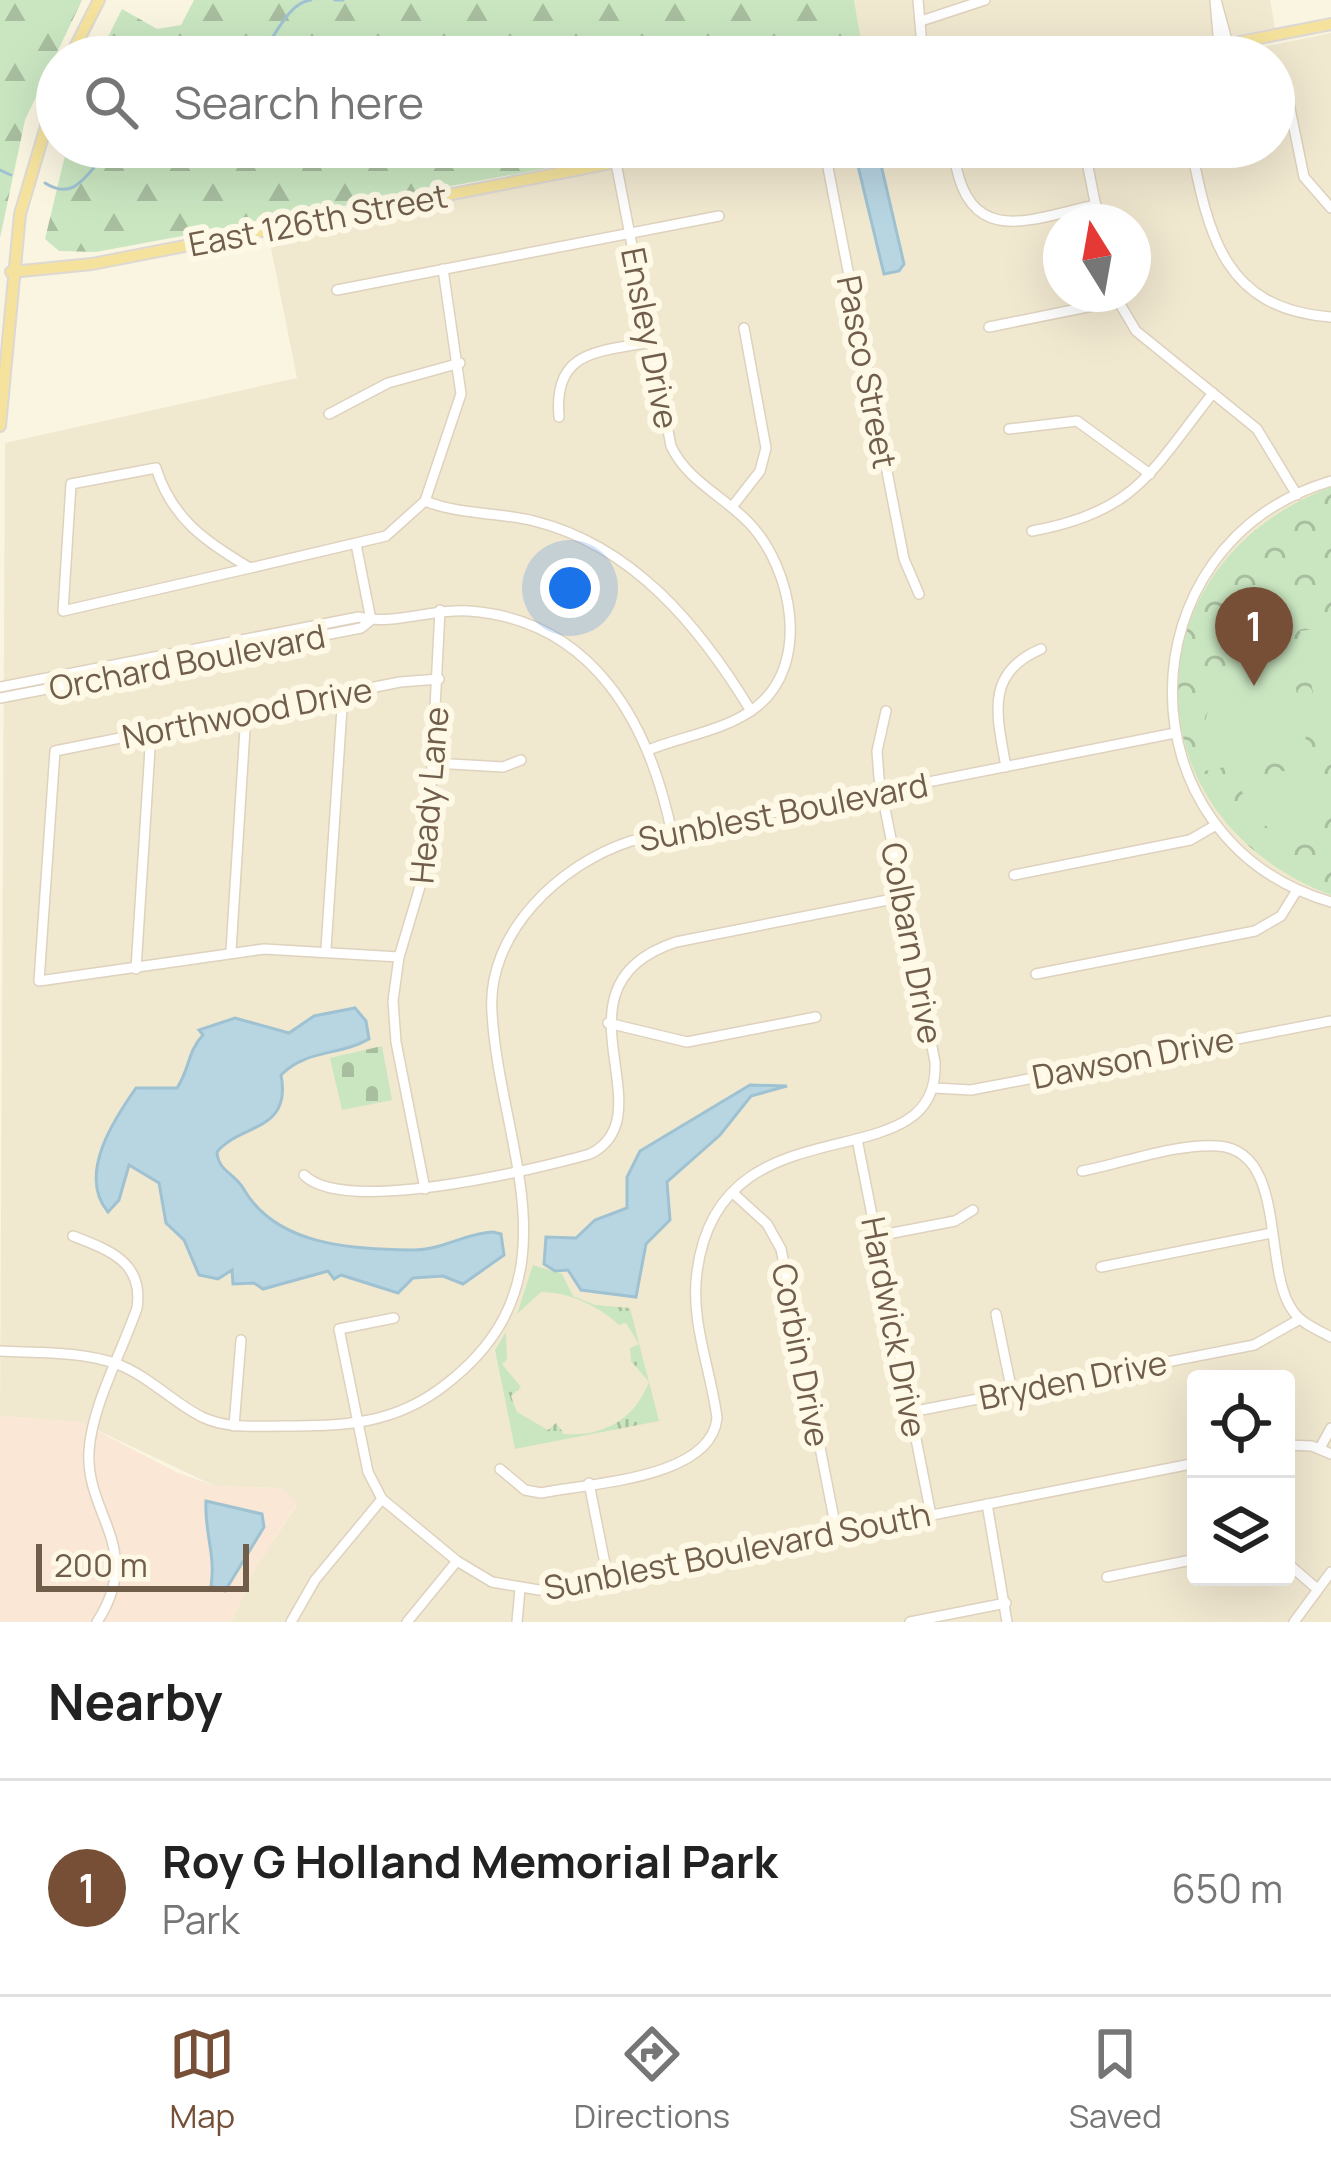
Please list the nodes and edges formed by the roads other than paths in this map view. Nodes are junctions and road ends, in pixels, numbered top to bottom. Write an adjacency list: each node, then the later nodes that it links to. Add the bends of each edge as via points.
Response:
1 (99, 0): 7 (main road)
2 (918, 0): 5 (street)
3 (985, 0): 5 (street)
4 (1215, 0): 9 (street)
5 (922, 21): 8 (street)
6 (1331, 24): 10 (main road)
7 (81, 36)
8 (922, 36)
9 (1222, 36)
10 (1270, 36)
11 (1295, 133): 20 (street, via 1304,177)
12 (36, 151): 25 (main road)
13 (590, 168): 25 (main road, East 126th Street, via 92,264)
14 (617, 168): 23 (street, Ensley Drive)
15 (828, 168): 47 (street, Pasco Street, via 904,559)
16 (957, 168): 21 (street, via 969,203 999,221)
17 (1088, 168): 19 (street)
18 (1195, 168): 29 (street, via 1207,225 1231,269 1269,301)
19 (1096, 204)
20 (1331, 208)
21 (1043, 214)
22 (719, 216): 23 (street)
23 (629, 233): 24 (street); 32 (street, Ensley Drive)
24 (443, 269): 26 (street); 33 (street)
25 (11, 272): 37 (main road)
26 (337, 290)
27 (1054, 312): 30 (street)
28 (1124, 312): 34 (street)
29 (1331, 316)
30 (989, 327)
31 (744, 328): 43 (street, via 766,448 762,467)
32 (650, 342): 36 (street, via 571,365 559,383); 43 (street, Ensley Drive, via 676,456)
33 (460, 363): 35 (street, via 388,383); 42 (street, via 458,410)
34 (1213, 393): 39 (street); 41 (street, via 1268,443)
35 (329, 414)
36 (559, 417)
37 (0, 426)
38 (1009, 429): 39 (street, via 1077,421)
39 (1150, 474): 44 (street, via 1098,515)
40 (1331, 481): 41 (street)
41 (1297, 494): 59 (street, via 1232,541 1192,599 1174,659)
42 (424, 501): 45 (street, via 396,530); 55 (street, via 550,526 628,568 690,621)
43 (732, 507): 55 (street, Ensley Drive, via 774,558 790,618 781,673)
44 (1031, 531)
45 (356, 544): 46 (street); 49 (street)
46 (250, 568): 46 (street, via 187,525 156,468 71,484 63,611)
47 (919, 594)
48 (440, 610): 49 (street, Orchard Boulevard); 51 (street, Heady Lane); 60 (street, Orchard Boulevard, via 515,621 570,649 615,692)
49 (371, 620): 52 (street, Orchard Boulevard); 54 (street, Orchard Boulevard)
50 (1041, 649): 63 (street, via 1015,663 999,686)
51 (439, 679): 53 (street, Northwood Drive); 62 (street, Heady Lane)
52 (0, 687)
53 (343, 693): 57 (street, Northwood Drive); 71 (street)
54 (0, 698)
55 (751, 711): 60 (street)
56 (886, 711): 64 (street, Colbarn Drive, via 877,757)
57 (246, 713): 58 (street, Northwood Drive); 72 (street)
58 (151, 733): 74 (street); 74 (street, Northwood Drive, via 55,751 39,981)
59 (1175, 733): 63 (street, Sunblest Boulevard); 65 (street)
60 (651, 749): 66 (street, Orchard Boulevard)
61 (521, 760): 62 (street, via 503,767)
62 (434, 763): 73 (street, Heady Lane, via 424,881)
63 (1006, 767): 64 (street, Sunblest Boulevard)
64 (882, 791): 66 (street, Sunblest Boulevard); 69 (street, Colbarn Drive)
65 (1216, 825): 67 (street, via 1190,840); 68 (street)
66 (673, 834): 81 (street, Sunblest Boulevard, via 618,845 572,869 530,909 508,946 491,1012)
67 (1015, 875)
68 (1297, 890): 70 (street); 75 (street, via 1261,929)
69 (903, 897): 78 (street, via 664,946 622,980); 79 (street, Colbarn Drive)
70 (1331, 902)
71 (326, 949): 72 (street); 73 (street)
72 (231, 952): 74 (street)
73 (399, 957): 84 (street, Heady Lane, via 394,1033)
74 (136, 969)
75 (1036, 974)
76 (816, 1017): 78 (street, via 687,1042)
77 (1331, 1021): 79 (street, Dawson Drive, via 970,1090)
78 (608, 1023): 81 (street, via 620,1102 615,1131 590,1154)
79 (934, 1088): 80 (street, Colbarn Drive, via 909,1123)
80 (857, 1139): 85 (street, Colbarn Drive, via 789,1154); 89 (street, Hardwick Drive)
81 (520, 1168): 84 (street); 100 (street, Sunblest Boulevard, via 523,1258 493,1334 437,1391)
82 (1082, 1171): 87 (street, via 1229,1148 1259,1173)
83 (304, 1175): 84 (street, via 332,1188)
84 (424, 1189)
85 (733, 1193): 107 (street, Colbarn Drive, via 707,1234 696,1280 717,1414 713,1438 689,1462); 111 (street, Corbin Drive, via 781,1249)
86 (973, 1210): 89 (street)
87 (1273, 1233): 90 (street); 93 (street, via 1285,1294)
88 (73, 1235): 97 (street, via 117,1255 137,1280 137,1308)
89 (877, 1236): 99 (street, Hardwick Drive)
90 (1101, 1267)
91 (996, 1314): 98 (street)
92 (394, 1318): 100 (street, via 339,1329)
93 (1300, 1319): 94 (street); 98 (street, Bryden Drive, via 1253,1345)
94 (1331, 1337)
95 (241, 1340): 101 (street)
96 (0, 1351): 97 (street, Sunblest Boulevard)
97 (118, 1365): 101 (street, Sunblest Boulevard, via 200,1416); 121 (street, via 88,1456 116,1566)
98 (1012, 1392): 99 (street, Bryden Drive)
99 (911, 1412): 110 (street, Hardwick Drive)
100 (359, 1425): 101 (street, Sunblest Boulevard); 108 (street)
101 (234, 1426)
102 (1331, 1428): 104 (street)
103 (1295, 1446): 104 (street)
104 (1326, 1451)
105 (1187, 1464): 109 (street, Sunblest Boulevard South)
106 (500, 1469): 107 (street, via 536,1493)
107 (590, 1483): 117 (street)
108 (382, 1499): 112 (street, Sunblest Boulevard South); 122 (street)
109 (987, 1504): 110 (street, Sunblest Boulevard South); 120 (street)
110 (931, 1514): 111 (street, Sunblest Boulevard South)
111 (837, 1534): 117 (street, Sunblest Boulevard South)
112 (457, 1561): 119 (street, Sunblest Boulevard South); 123 (street)
113 (1187, 1561): 116 (street)
114 (1295, 1570): 118 (street)
115 (1331, 1572): 118 (street)
116 (1107, 1577)
117 (608, 1579): 119 (street, Sunblest Boulevard South)
118 (1315, 1587): 127 (street)
119 (520, 1589): 124 (street)
120 (1006, 1603): 125 (street); 126 (street)
121 (97, 1622)
122 (290, 1622)
123 (407, 1622)
124 (517, 1622)
125 (910, 1622)
126 (1007, 1622)
127 (1294, 1622)

